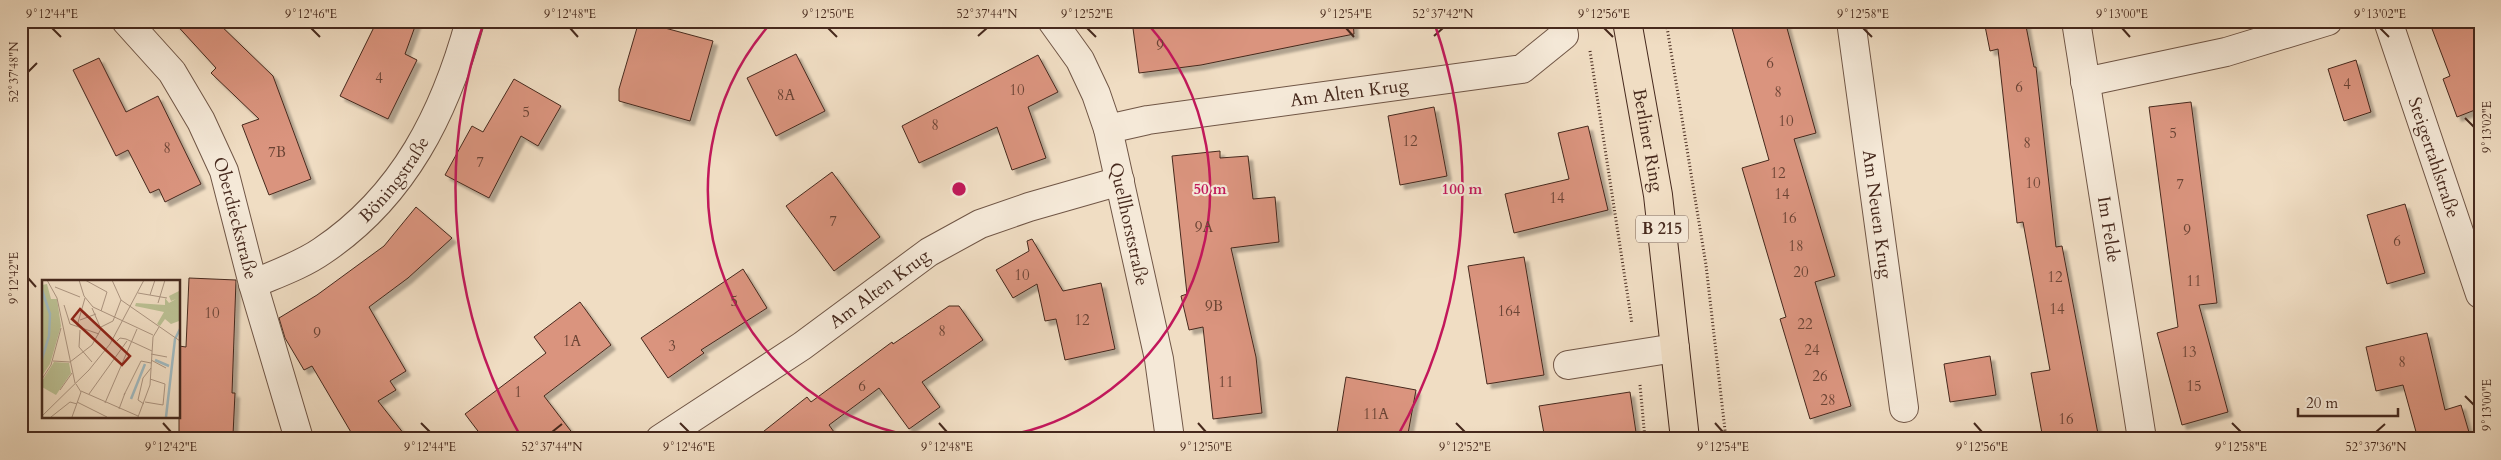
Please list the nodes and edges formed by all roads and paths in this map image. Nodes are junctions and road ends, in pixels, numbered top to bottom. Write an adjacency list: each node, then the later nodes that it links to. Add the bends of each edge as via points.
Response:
1 (126, 21): 15 (street, Oberdieckstraße, via 172,72 201,120 224,171)
2 (470, 21): 15 (street, Böningstraße, via 456,70 432,127 412,161 386,193 356,224 322,251)
3 (1052, 21): 13 (street, Quellhorststraße, via 1080,60)
4 (1561, 21): 13 (street, Am Alten Krug, via 1564,35 1522,69 1148,120)
5 (1627, 21): 17 (main road, Berliner Ring / B 215, via 1658,196)
6 (1666, 21): 26 (path, via 1706,264)
7 (1851, 21): 20 (street, Am Neuen Krug)
8 (2076, 21): 12 (street, Im Felde)
9 (2328, 21): 12 (street, via 2226,52)
10 (2388, 21): 16 (street, Steigertahlstraße)
11 (1590, 48): 18 (path)
12 (2085, 82): 27 (street, Im Felde)
13 (1108, 129): 14 (street, Quellhorststraße)
14 (1120, 181): 22 (street, Am Alten Krug, via 1029,206 980,224 938,247 802,346); 23 (street, Quellhorststraße, via 1158,358)
15 (254, 284): 21 (street, Oberdieckstraße)
16 (2480, 294)
17 (1675, 348): 18 (street); 25 (main road, Berliner Ring / B 215)
18 (1636, 354): 19 (street); 24 (path)
19 (1568, 365)
20 (1904, 408)
21 (299, 439)
22 (660, 439)
23 (1170, 439)
24 (1645, 439)
25 (1684, 439)
26 (1726, 439)
27 (2142, 439)

